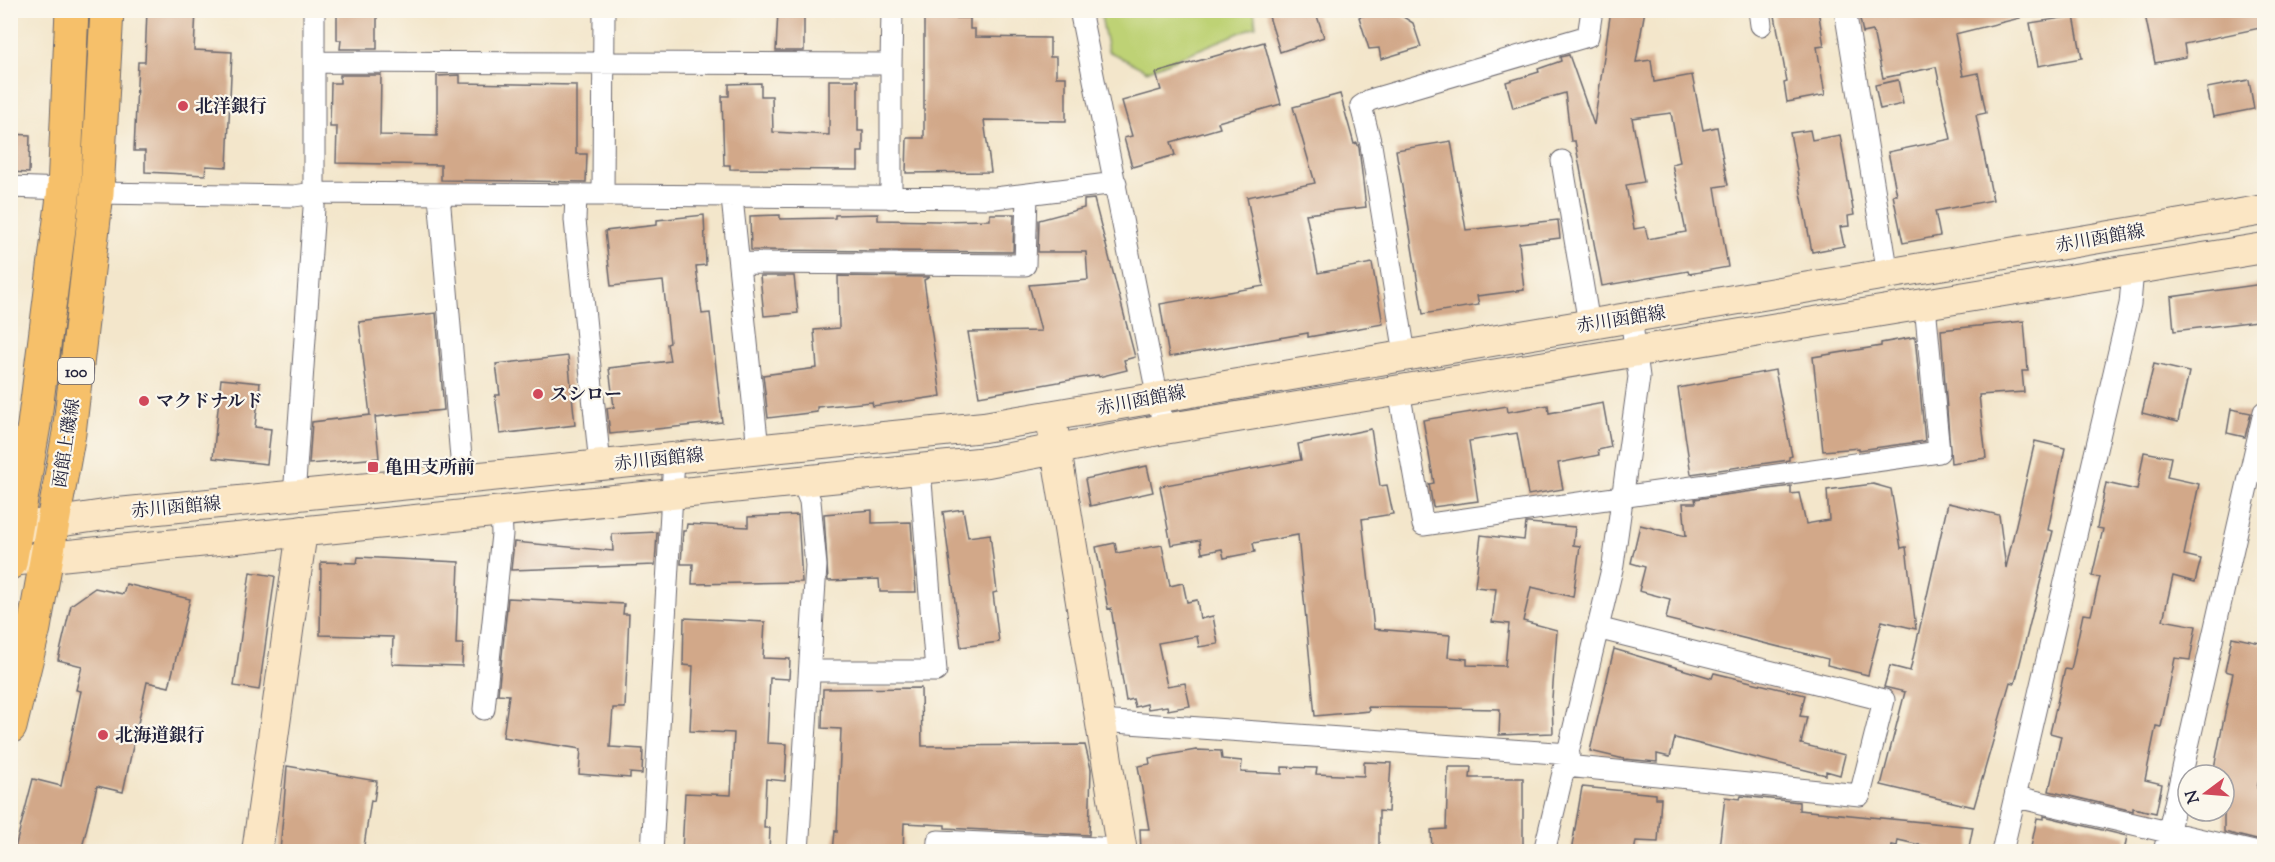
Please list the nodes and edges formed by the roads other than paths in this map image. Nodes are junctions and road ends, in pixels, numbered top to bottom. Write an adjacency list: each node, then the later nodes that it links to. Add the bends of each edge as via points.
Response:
1 (72, 10): 15 (main road, 函館上磯線 / 100)
2 (107, 10): 16 (main road, 函館上磯線 / 100)
3 (314, 10): 9 (street)
4 (604, 10): 11 (street)
5 (892, 10): 10 (street)
6 (1080, 10): 13 (street)
7 (1593, 10): 33 (street, via 1588,36 1370,100 1361,106 1371,145)
8 (1845, 10): 28 (street)
9 (314, 62): 11 (street); 17 (street)
10 (891, 64): 11 (street); 23 (street)
11 (603, 65): 20 (street)
12 (1562, 161): 31 (street)
13 (1116, 183): 21 (street); 35 (street)
14 (10, 187): 15 (street)
15 (64, 189): 51 (main road, 函館上磯線 / 100, via 34,425)
16 (97, 193): 17 (street); 50 (main road, 函館上磯線 / 100, via 69,433)
17 (314, 193): 18 (street); 47 (street)
18 (439, 195): 19 (street); 44 (street, via 461,458)
19 (576, 195): 20 (street); 42 (street, via 574,220)
20 (603, 195): 22 (street)
21 (1027, 195): 23 (street); 26 (street, via 1025,265)
22 (732, 198): 23 (street); 26 (street)
23 (891, 198)
24 (2265, 210): 28 (main road, 赤川函館線)
25 (2265, 248): 27 (main road, 赤川函館線)
26 (739, 263): 39 (street)
27 (2133, 270): 29 (main road, 赤川函館線); 61 (street, via 2130,304)
28 (1888, 274): 30 (main road, 赤川函館線)
29 (1925, 305): 32 (main road, 赤川函館線); 48 (street, via 1939,452)
30 (1631, 317): 31 (main road, 赤川函館線); 32 (street)
31 (1589, 324): 33 (main road, 赤川函館線)
32 (1637, 352): 34 (main road, 赤川函館線); 48 (street, via 1639,376)
33 (1405, 354): 35 (main road, 赤川函館線)
34 (1398, 391): 38 (main road, 赤川函館線); 48 (street, via 1424,525)
35 (1157, 397): 37 (main road, 赤川函館線); 38 (street)
36 (2265, 412): 62 (street)
37 (1050, 417): 39 (main road, 赤川函館線); 40 (main road)
38 (1164, 429): 40 (main road, 赤川函館線)
39 (758, 449): 41 (main road, 赤川函館線)
40 (1056, 450): 43 (main road, 赤川函館線); 58 (main road)
41 (674, 458): 42 (main road, 赤川函館線); 46 (street)
42 (600, 465): 44 (main road, 赤川函館線)
43 (920, 469): 45 (main road, 赤川函館線); 56 (street, via 936,671)
44 (467, 479): 47 (main road, 赤川函館線)
45 (802, 481): 46 (main road, 赤川函館線); 56 (street, via 810,501 816,566)
46 (673, 494): 49 (main road, 赤川函館線); 65 (street)
47 (294, 497): 50 (main road, 赤川函館線)
48 (1622, 497): 55 (street, via 1613,565)
49 (501, 512): 52 (main road, 赤川函館線); 57 (street)
50 (53, 522): 51 (main road, 赤川函館線); 53 (main road, 函館上磯線 / 100)
51 (14, 528): 54 (main road, 函館上磯線 / 100)
52 (302, 531): 53 (main road, 赤川函館線); 64 (main road)
53 (47, 556): 54 (main road, 赤川函館線); 59 (main road, 函館上磯線 / 100)
54 (11, 562)
55 (1597, 628): 60 (street); 60 (street, via 1884,700 1860,795)
56 (810, 671): 66 (street)
57 (484, 709)
58 (1100, 721): 60 (street); 63 (main road)
59 (10, 727)
60 (1568, 760): 68 (street)
61 (2017, 797): 62 (street); 69 (street)
62 (2166, 841): 70 (street)
63 (1122, 850): 67 (street, via 938,841)
64 (257, 852)
65 (652, 852)
66 (798, 852)
67 (937, 852)
68 (1544, 852)
69 (2002, 852)
70 (2254, 852)

